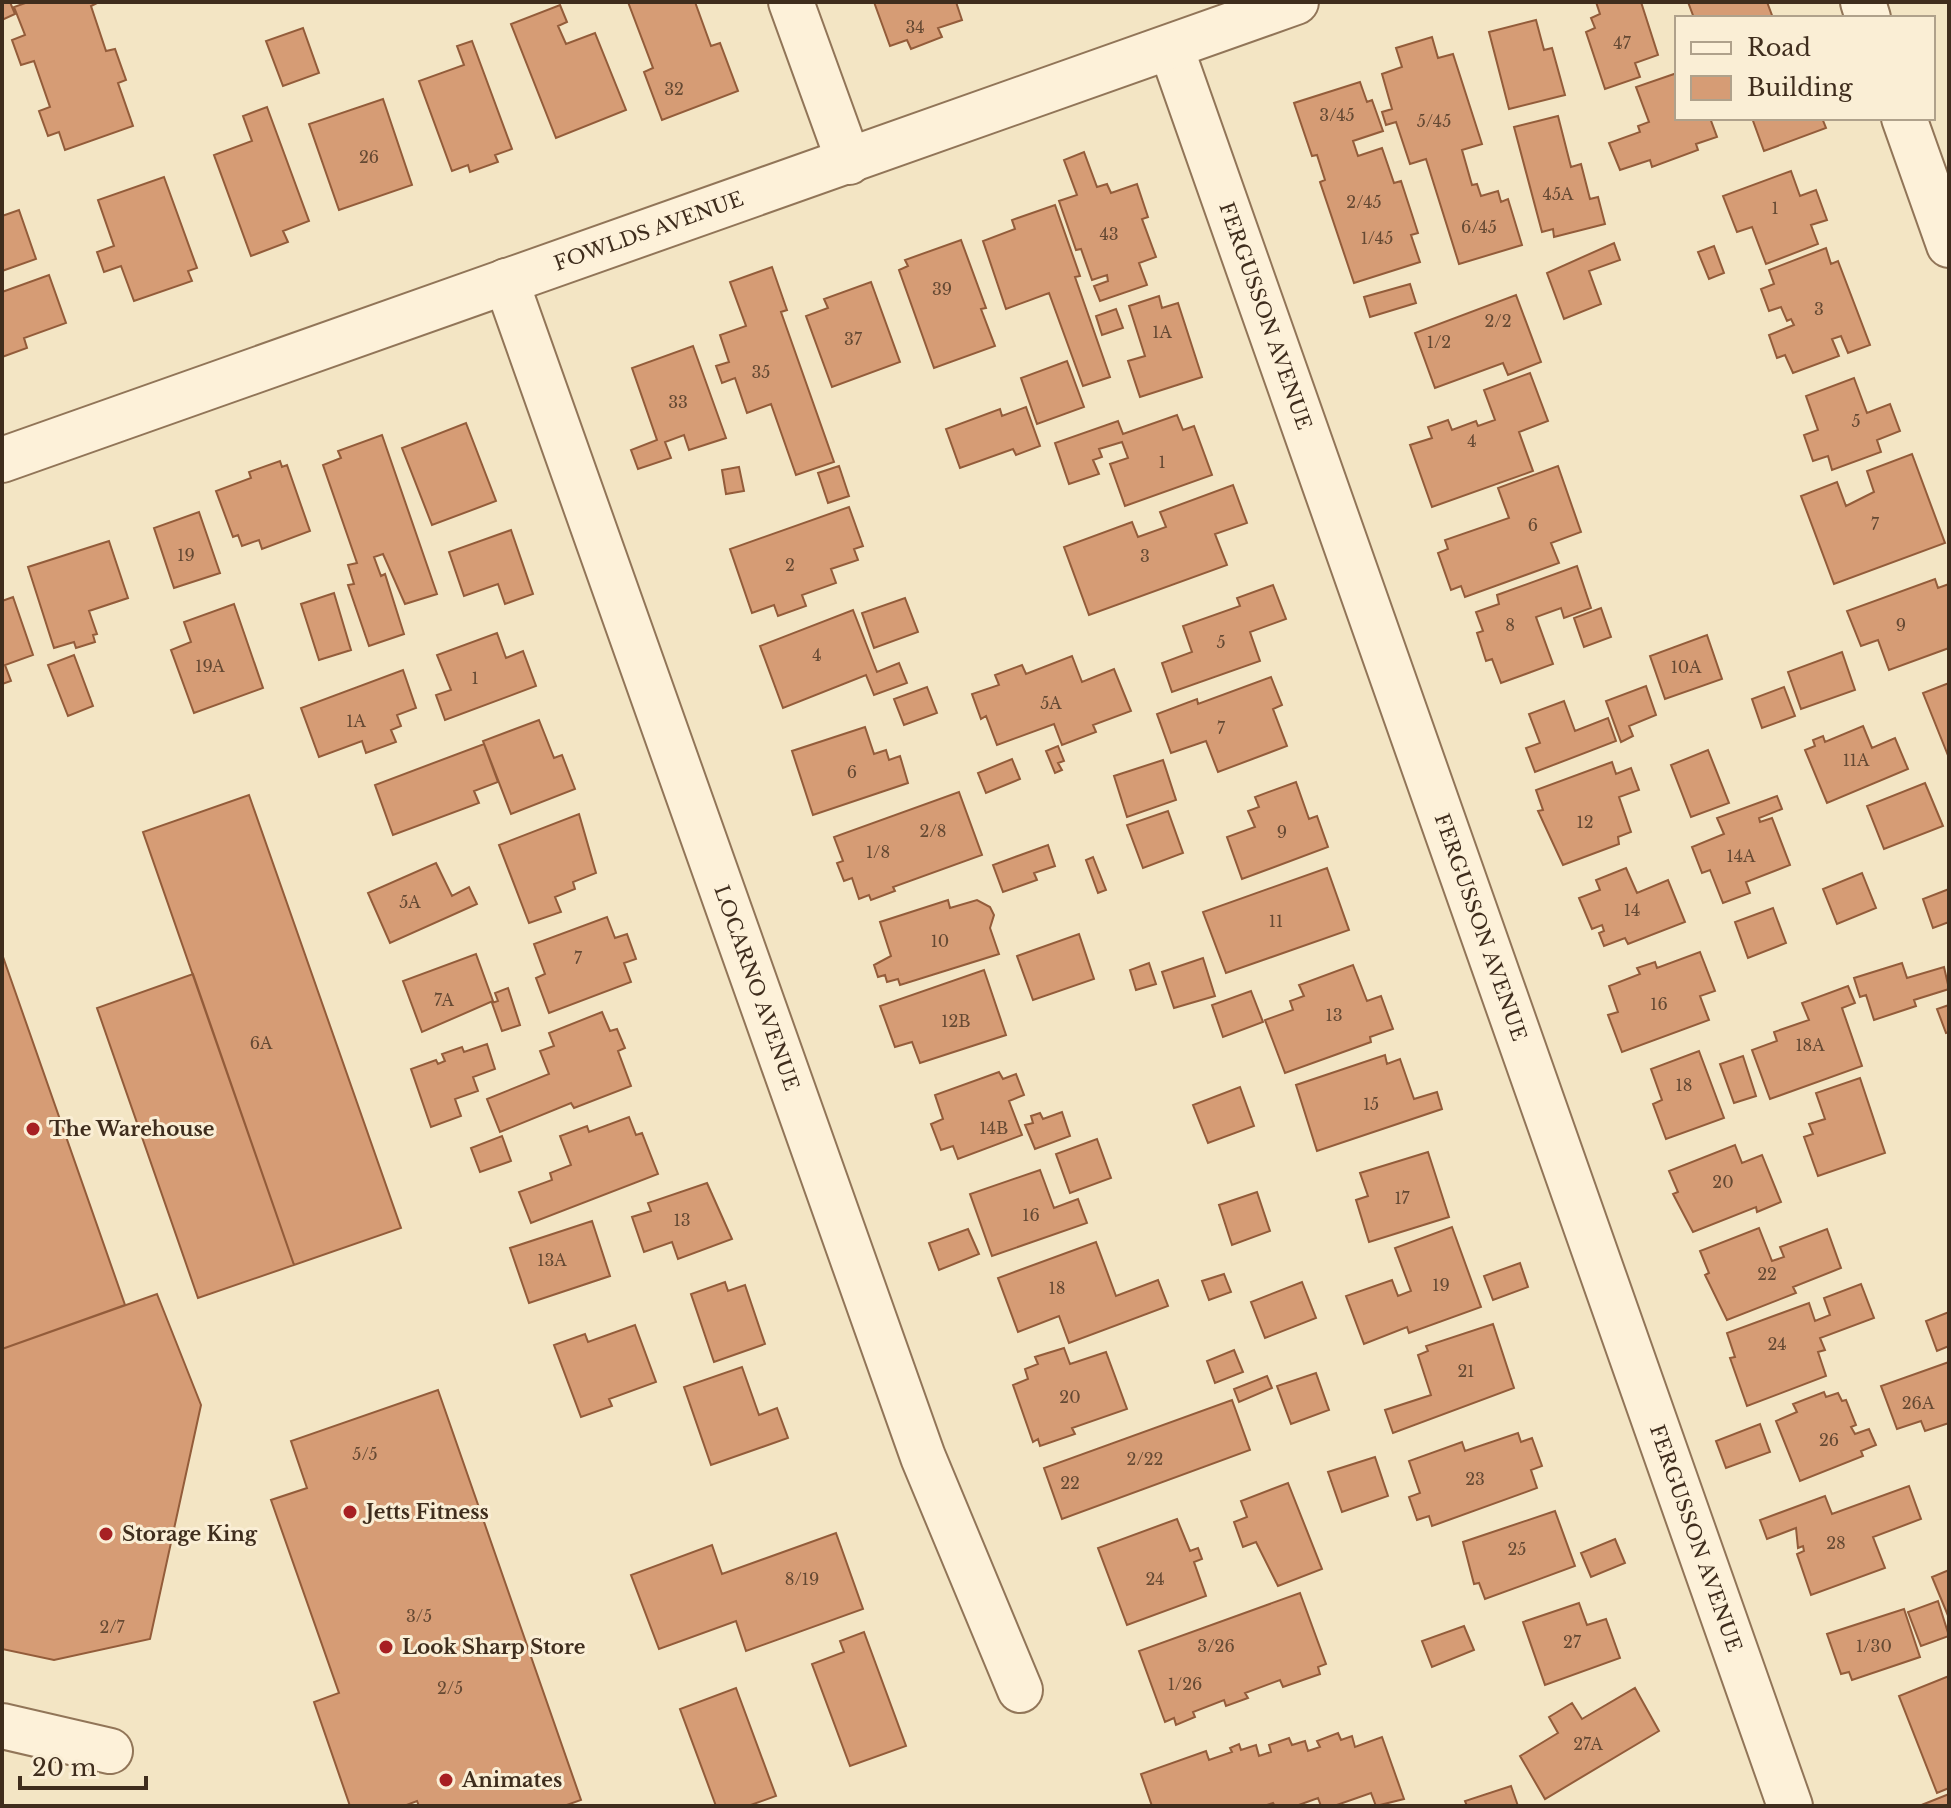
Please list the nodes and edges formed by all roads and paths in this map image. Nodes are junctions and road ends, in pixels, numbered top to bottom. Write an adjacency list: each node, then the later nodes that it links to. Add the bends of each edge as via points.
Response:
1 (791, 2): 5 (street)
2 (1296, 2): 3 (street, FOWLDS AVENUE)
3 (1171, 48): 5 (street, FOWLDS AVENUE); 12 (street, FERGUSSON AVENUE)
4 (1905, 120): 6 (street)
5 (849, 162): 7 (street, FOWLDS AVENUE)
6 (1949, 245)
7 (506, 281): 8 (street, FOWLDS AVENUE); 9 (street, LOCARNO AVENUE, via 923,1457)
8 (2, 460)
9 (1020, 1690)
10 (2, 1726): 11 (street)
11 (110, 1751)
12 (1790, 1806)

